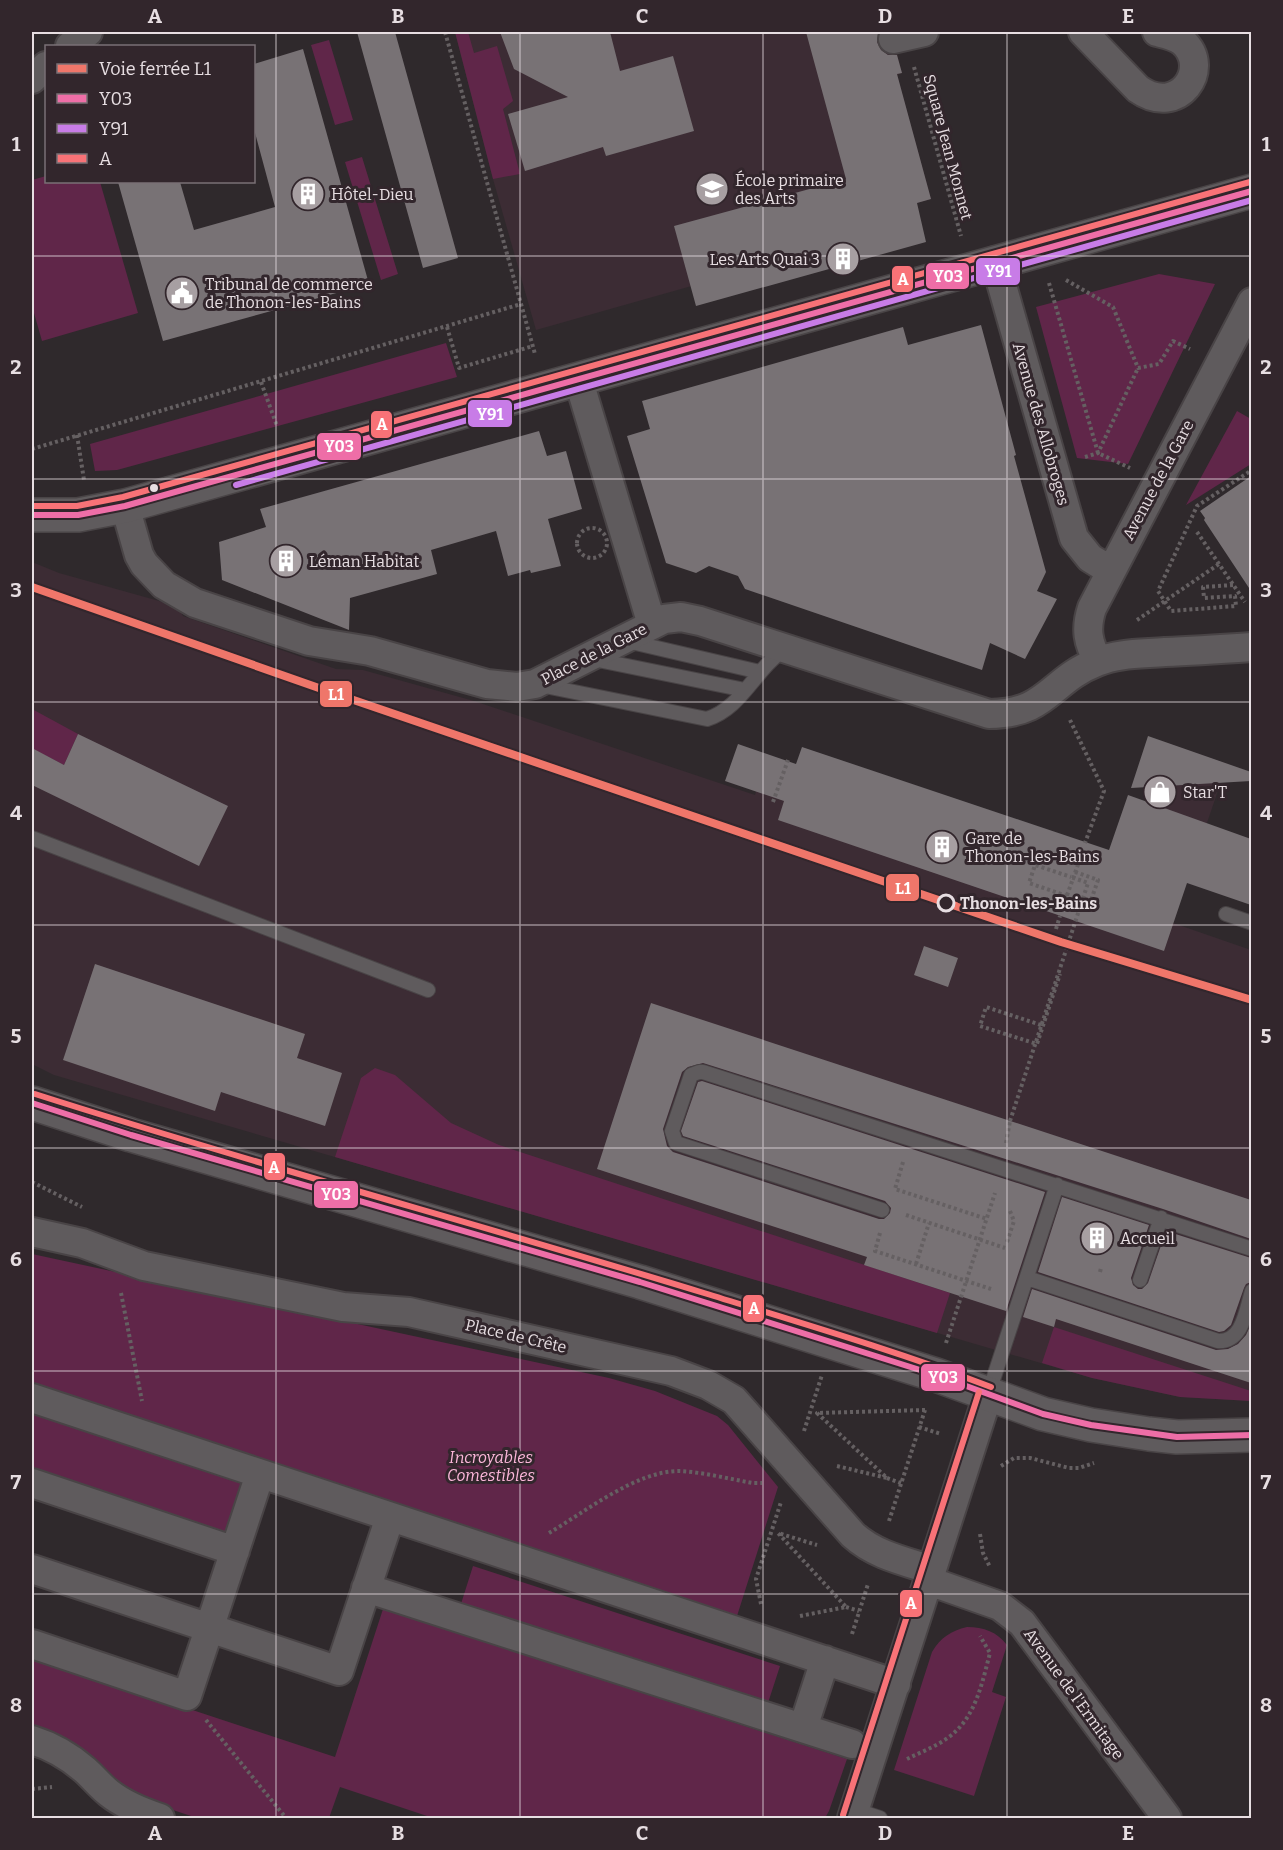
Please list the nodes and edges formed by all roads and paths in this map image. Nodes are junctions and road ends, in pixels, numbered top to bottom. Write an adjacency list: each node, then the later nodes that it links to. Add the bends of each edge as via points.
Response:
1 (88, 32): 6 (street)
2 (445, 32): 14 (path)
3 (1083, 32): 4 (street, via 1138,89 1149,97 1162,99 1185,89 1194,65 1182,42)
4 (1157, 32)
5 (907, 36): 10 (path, Square Jean Monnet)
6 (71, 45)
7 (45, 67): 8 (street)
8 (32, 79)
9 (1251, 190): 10 (main road)
10 (982, 265): 20 (main road); 33 (street, Avenue des Allobroges, via 1074,538 1090,558)
11 (1048, 279): 25 (path)
12 (1064, 279): 19 (path, via 1113,307)
13 (1251, 302): 18 (street, Avenue de la Gare)
14 (521, 304): 15 (path); 16 (path)
15 (447, 327): 17 (path, via 459,368); 21 (path)
16 (531, 340)
17 (533, 346)
18 (1219, 365): 19 (path, via 1173,341 1159,364); 28 (street, Avenue de la Gare)
19 (1138, 368): 25 (path)
20 (578, 378): 29 (main road); 38 (street)
21 (261, 382): 22 (path); 23 (path)
22 (277, 426)
23 (77, 435): 24 (path); 27 (path)
24 (32, 449)
25 (1098, 453): 28 (path)
26 (1251, 470): 35 (path, via 1197,506 1158,591)
27 (84, 476)
28 (1157, 482): 33 (street, Avenue de la Gare)
29 (125, 506): 30 (main road, via 78,514); 45 (street, Place de la Gare, via 144,564 157,579 184,598 320,644 370,651 487,684)
30 (32, 515)
31 (1197, 532): 32 (path)
32 (1219, 564): 34 (path); 35 (path)
33 (1111, 571): 43 (street, Avenue de la Gare, via 1092,608 1087,629)
34 (1233, 585): 35 (path, via 1203,587 1203,598 1235,596 1236,606 1171,611); 36 (path)
35 (1165, 601): 37 (path)
36 (1245, 602)
37 (1158, 606)
38 (652, 625): 39 (street, Place de la Gare); 41 (street, Place de la Gare, via 672,617 690,618)
39 (622, 640): 42 (street, Place de la Gare); 44 (lane)
40 (1251, 647): 43 (street, Place de la Gare, via 1132,654)
41 (785, 649): 43 (street, Place de la Gare, via 988,714 1018,712 1032,706); 44 (lane)
42 (588, 658): 45 (street, Place de la Gare); 46 (lane)
43 (1098, 661)
44 (759, 672): 46 (lane)
45 (535, 684): 46 (lane, via 707,719 728,709)
46 (745, 690)
47 (1068, 717): 51 (path, via 1104,791)
48 (788, 760): 49 (path)
49 (773, 802)
50 (32, 838): 62 (lane)
51 (1085, 843)
52 (1080, 859): 53 (path)
53 (1076, 872): 54 (path); 56 (path, via 1098,880)
54 (1067, 896): 55 (path); 63 (path, bridge, via 1029,882 1035,865 1088,883)
55 (1065, 901)
56 (1088, 909)
57 (1226, 915): 59 (lane)
58 (1060, 916): 60 (path)
59 (1251, 923)
60 (1056, 929)
61 (1060, 974): 63 (path, via 1037,1044 980,1026 986,1007)
62 (428, 990)
63 (1041, 1025): 65 (path, bridge)
64 (38, 1105): 90 (main road, via 640,1282)
65 (1005, 1147)
66 (904, 1160): 75 (path, via 895,1189)
67 (32, 1182): 70 (path)
68 (1057, 1185): 71 (lane, via 703,1072 691,1075 672,1131 676,1143); 74 (lane); 84 (lane)
69 (995, 1193): 75 (path)
70 (67, 1198)
71 (882, 1210)
72 (1010, 1211): 80 (path, via 1014,1221)
73 (898, 1213): 76 (path)
74 (1161, 1218): 82 (lane); 85 (lane)
75 (987, 1219): 79 (path)
76 (929, 1223): 79 (path); 83 (path)
77 (881, 1230): 83 (path, via 874,1251)
78 (32, 1232): 100 (street, Place de Crête, via 82,1243 144,1266 343,1307 409,1312 671,1371 734,1400)
79 (980, 1240): 81 (path); 86 (path)
80 (1007, 1242)
81 (1005, 1248)
82 (1251, 1249)
83 (916, 1264): 86 (path)
84 (1027, 1278): 89 (lane, via 1218,1341 1236,1336); 92 (lane)
85 (1140, 1280)
86 (966, 1281): 88 (path); 91 (path)
87 (119, 1284): 98 (path)
88 (991, 1289)
89 (1251, 1291)
90 (832, 1343): 91 (main road); 95 (path)
91 (936, 1375): 92 (main road); 94 (path)
92 (988, 1395): 97 (main road, via 1043,1414 1120,1430 1177,1437); 115 (street)
93 (32, 1398): 98 (street)
94 (925, 1410): 96 (path); 105 (path)
95 (810, 1411): 96 (path); 100 (path)
96 (817, 1413): 103 (path)
97 (1251, 1435)
98 (149, 1438): 102 (street)
99 (1030, 1458): 101 (path, via 1014,1458)
100 (788, 1467): 103 (path); 109 (path, via 783,1474 788,1480); 113 (path, via 762,1483 678,1471 645,1477); 115 (street, Place de Crête, via 864,1545)
101 (1000, 1467)
102 (260, 1474): 106 (street); 112 (street)
103 (887, 1478): 105 (path)
104 (32, 1483): 112 (street)
105 (901, 1483): 107 (path)
106 (390, 1517): 113 (street); 117 (street)
107 (890, 1518)
108 (982, 1524): 118 (path, via 983,1553 990,1568 1019,1581)
109 (772, 1531): 110 (path); 120 (path, via 756,1579)
110 (778, 1533): 111 (path); 119 (path)
111 (821, 1547)
112 (235, 1551): 124 (street)
113 (510, 1557): 126 (street)
114 (32, 1569): 124 (street)
115 (930, 1575): 118 (street, Avenue de l'Ermitage); 127 (street)
116 (868, 1586): 121 (path)
117 (366, 1588): 124 (street, via 339,1671); 129 (street)
118 (1000, 1606): 131 (path, via 979,1634 990,1653 977,1701 964,1722 949,1737 905,1760); 135 (street, Avenue de l'Ermitage, via 1028,1630)
119 (846, 1607): 121 (path); 122 (path)
120 (762, 1611)
121 (860, 1612): 123 (path)
122 (799, 1616)
123 (855, 1626)
124 (209, 1628): 128 (street)
125 (32, 1644): 128 (street)
126 (825, 1660): 127 (street); 129 (street)
127 (896, 1684): 131 (street)
128 (187, 1696): 134 (path)
129 (803, 1728): 131 (street)
130 (32, 1740): 133 (street, via 73,1759 109,1793 134,1809)
131 (863, 1747): 132 (street)
132 (863, 1816)
133 (160, 1818)
134 (286, 1818)
135 (1167, 1818)

